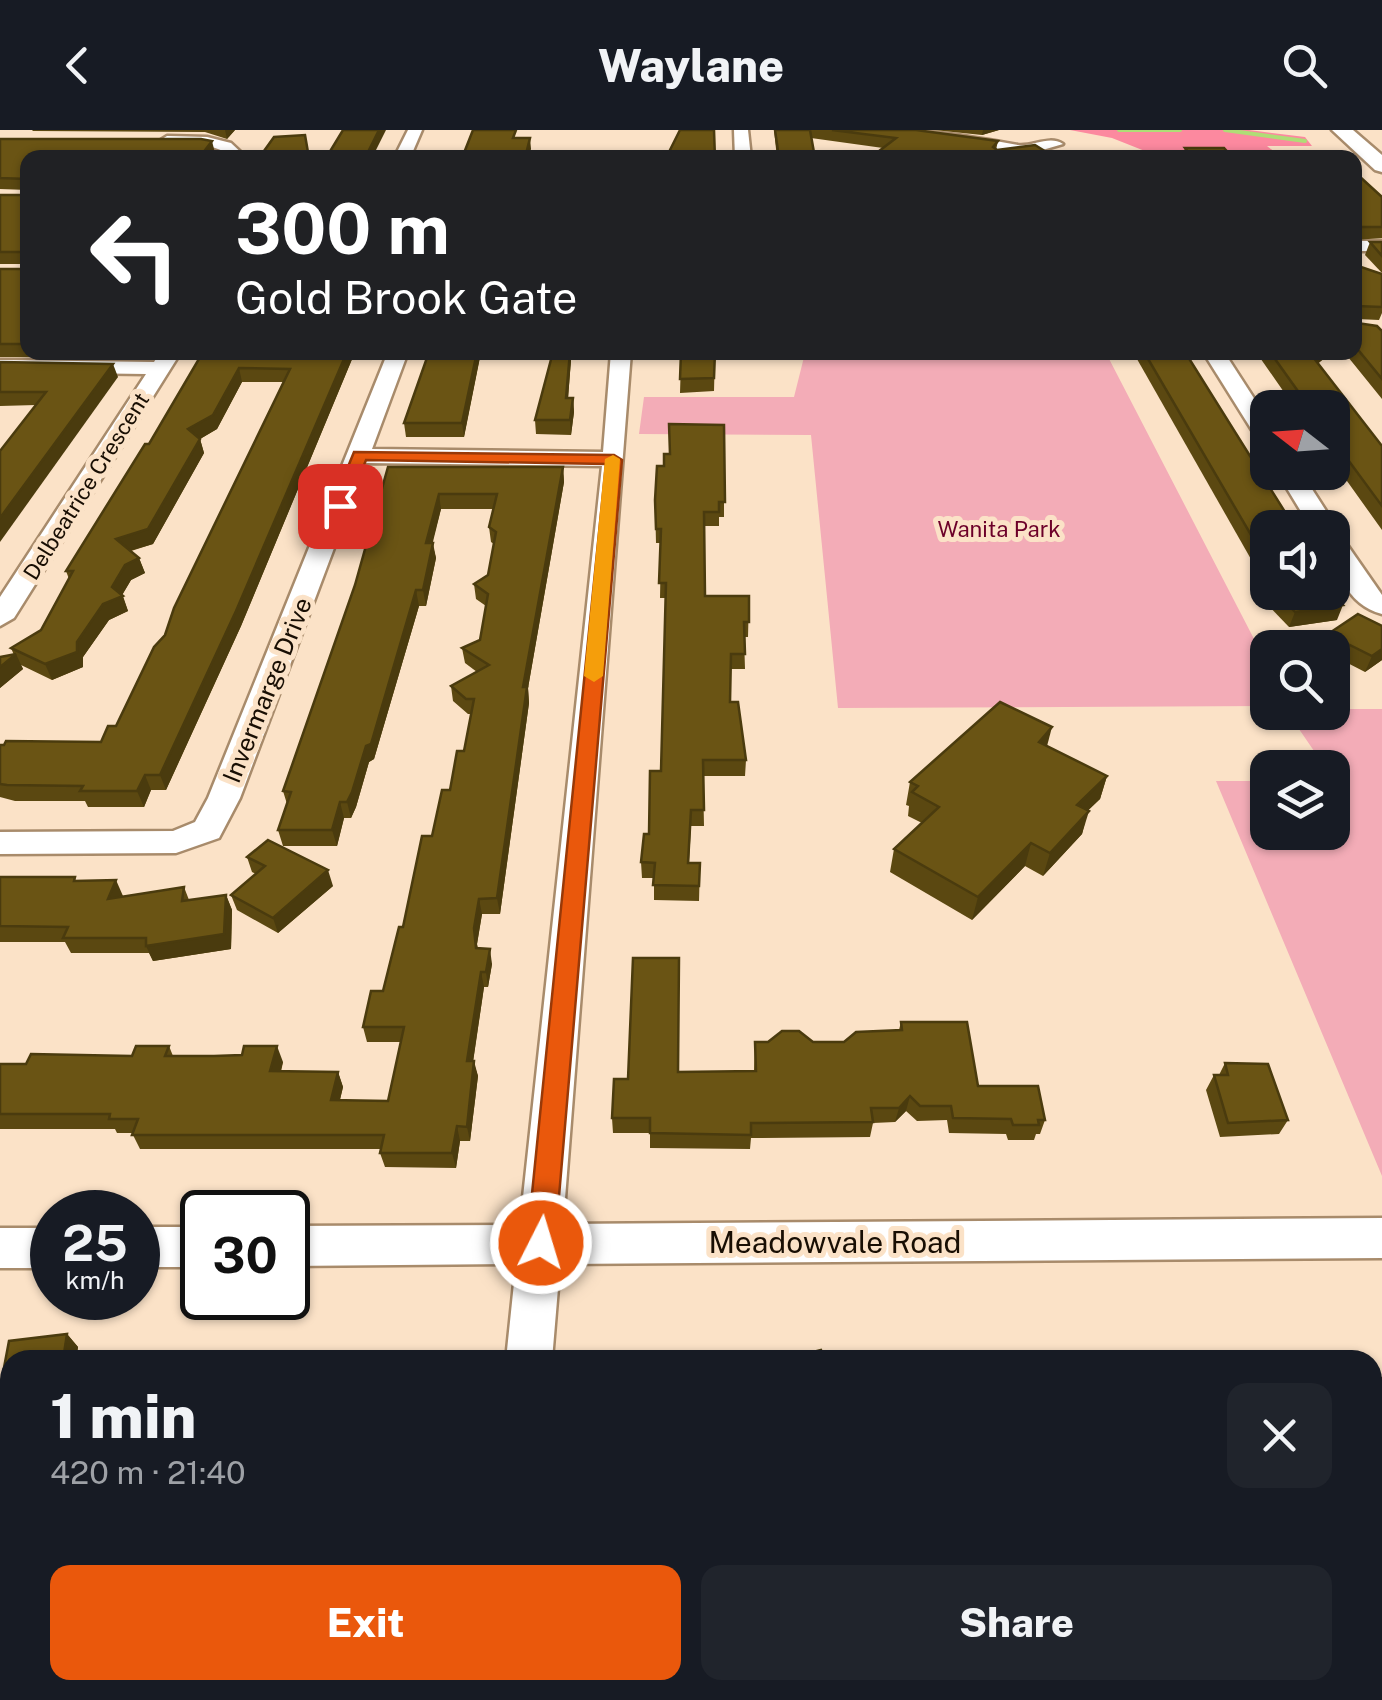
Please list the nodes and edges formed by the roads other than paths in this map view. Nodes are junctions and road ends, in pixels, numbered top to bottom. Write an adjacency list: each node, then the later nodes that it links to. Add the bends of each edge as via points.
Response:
1 (892, 130): 6 (street)
2 (1342, 130): 8 (main road)
3 (155, 141): 5 (street)
4 (1055, 144): 7 (street)
5 (235, 150)
6 (1008, 150)
7 (1027, 150)
8 (1382, 166)
9 (165, 360): 13 (street); 19 (street, Delbeatrice Crescent)
10 (395, 360): 15 (street, Invermarge Drive)
11 (620, 360): 16 (street)
12 (1218, 360): 14 (street)
13 (0, 366)
14 (1250, 410)
15 (360, 456): 16 (street); 20 (street, Invermarge Drive, via 206,830 176,842)
16 (614, 460): 22 (street)
17 (1350, 570): 18 (street, via 1368,598)
18 (1382, 606)
19 (0, 618)
20 (0, 843)
21 (1382, 1238): 22 (street, Meadowvale Road)
22 (541, 1243): 23 (street, Meadowvale Road); 26 (street)
23 (310, 1246)
24 (0, 1248): 25 (street)
25 (30, 1248)
26 (530, 1350)

